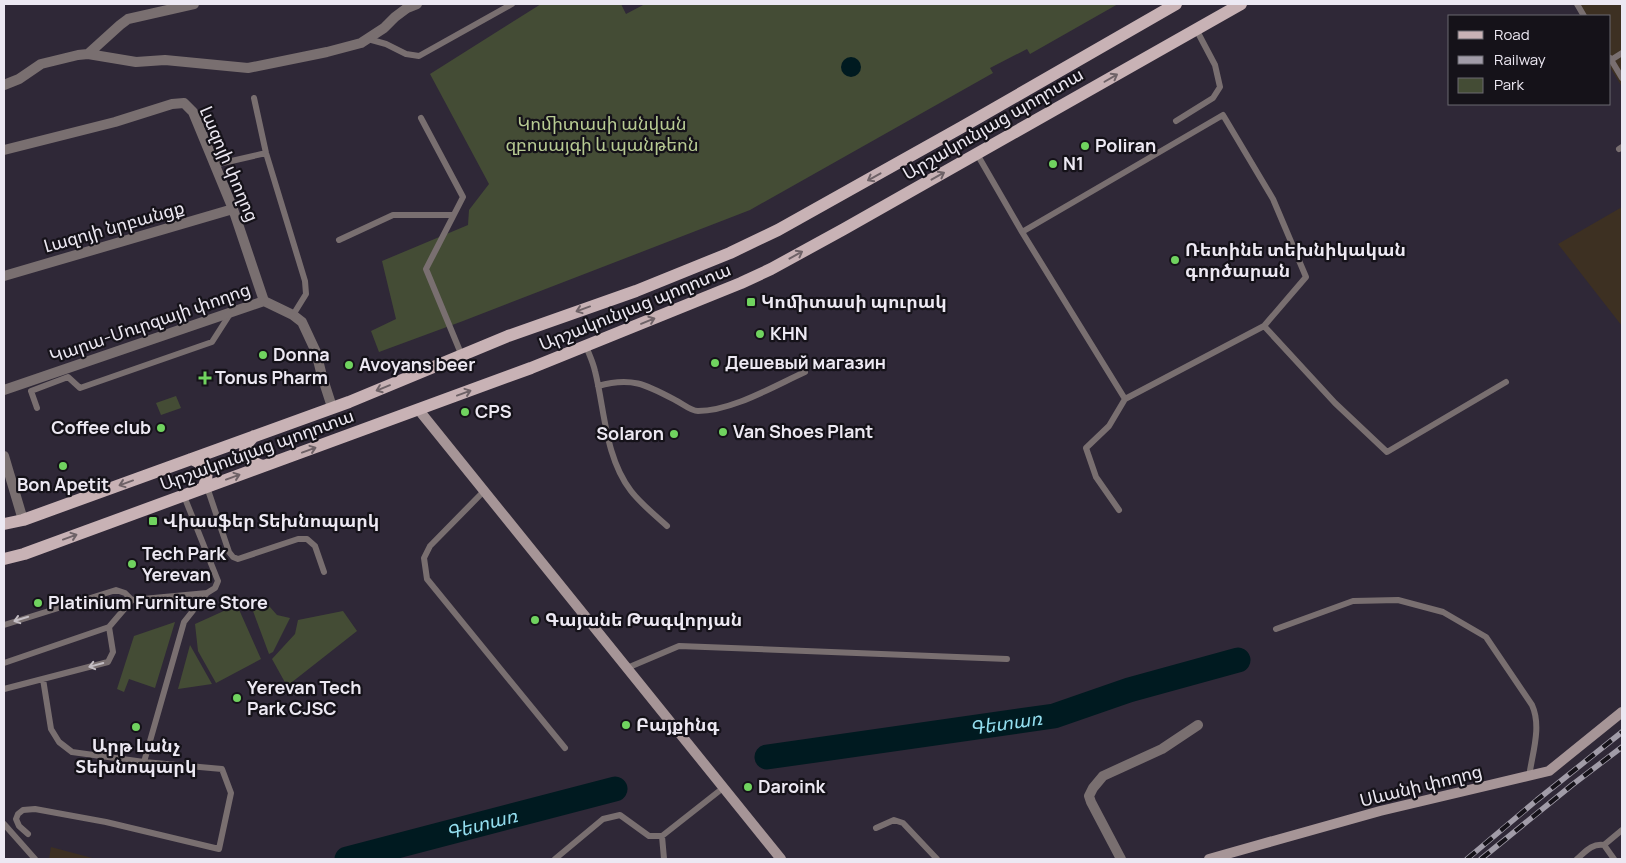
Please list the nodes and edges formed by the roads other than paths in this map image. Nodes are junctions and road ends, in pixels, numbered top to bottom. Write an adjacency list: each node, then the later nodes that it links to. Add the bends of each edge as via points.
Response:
1 (194, 4): 10 (street, via 128,19)
2 (417, 4): 9 (street, via 407,8)
3 (512, 4): 9 (lane, via 419,56)
4 (1176, 4): 31 (main road, Արշակունյաց պողոտա, one-way to 31, via 778,230 636,291 513,334)
5 (1241, 4): 8 (main road, Արշակունյաց պողոտա)
6 (1576, 4): 7 (lane)
7 (1583, 15)
8 (1196, 30): 16 (lane, via 1215,65 1220,87 1213,98); 19 (main road, Արշակունյաց պողոտա, one-way to 8)
9 (368, 39): 10 (street, via 327,52 248,68 165,60 136,62)
10 (88, 54): 13 (street, via 41,64 19,80)
11 (1611, 61): 12 (lane)
12 (1622, 78)
13 (4, 85)
14 (254, 98): 18 (lane)
15 (421, 118): 22 (lane, via 463,198)
16 (1176, 121)
17 (4, 150): 20 (street, Լազոյի փողոց, via 184,103 193,112)
18 (266, 153): 20 (lane); 28 (lane, via 305,281 306,294)
19 (977, 154): 23 (lane); 30 (main road, Արշակունյաց պողոտա, one-way to 19, via 771,270)
20 (214, 165): 21 (street, Լազոյի փողոց)
21 (233, 209): 25 (street, Լազոյի նրբանցք); 26 (street, Լազոյի փողոց)
22 (452, 216): 24 (lane, via 393,215); 31 (lane, via 426,269)
23 (1022, 232): 29 (lane, via 1223,115 1273,199 1306,277); 36 (lane)
24 (340, 240)
25 (4, 276)
26 (264, 302): 27 (street, Կարա-Մուրզայի փողոց); 28 (street, Կարա-Մուրզայի փողոց)
27 (231, 313): 35 (street, Կարա-Մուրզայի փողոց); 37 (lane, via 212,342 80,388 68,377 31,391)
28 (293, 315): 38 (street, Կարա-Մուրզայի փողոց, via 308,332)
29 (1264, 326): 33 (lane, via 1335,403 1387,452); 36 (lane)
30 (586, 346): 34 (lane); 39 (main road, Արշակունյաց պողոտա, one-way to 30)
31 (462, 356): 38 (main road, Արշակունյաց պողոտա, one-way to 38)
32 (805, 372): 34 (lane, via 727,407 696,411 641,384 625,381)
33 (1506, 382)
34 (598, 386): 50 (lane, via 620,474)
35 (4, 390)
36 (1125, 399): 47 (lane, via 1109,426 1086,448 1096,477)
37 (38, 408)
38 (332, 408): 40 (main road, Արշակունյաց պողոտա)
39 (418, 410): 43 (main road, Արշակունյաց պողոտա, one-way to 39); 45 (street)
40 (254, 436): 42 (main road, Արշակունյաց պողոտա); 43 (main road, via 244,448 245,456)
41 (4, 456): 48 (street)
42 (191, 459): 44 (main road, via 206,470); 48 (main road, Արշակունյաց պողոտա, one-way to 48)
43 (263, 466): 44 (main road, Արշակունյաց պողոտա, one-way to 43)
44 (205, 488): 46 (main road, Արշակունյաց պողոտա); 52 (lane, via 233,557 238,559 298,539 307,539 315,546)
45 (484, 492): 60 (street); 65 (lane, via 430,546 424,558 427,579)
46 (184, 496): 51 (main road, Արշակունյաց պողոտա, one-way to 46); 53 (lane, via 218,581 215,588)
47 (1119, 510)
48 (24, 520): 49 (main road, Արշակունյաց պողոտա)
49 (4, 524)
50 (667, 526)
51 (4, 559)
52 (324, 572)
53 (207, 593): 54 (lane); 66 (lane, via 184,622)
54 (132, 600): 55 (lane, one-way to 55, via 116,590); 56 (lane)
55 (4, 625)
56 (109, 627): 59 (lane); 61 (lane, one-way to 61, via 113,652 108,662)
57 (1276, 629): 67 (lane, via 1353,601 1398,600 1443,612 1486,637 1536,715)
58 (1007, 659): 60 (lane, via 679,646)
59 (4, 663)
60 (626, 668): 68 (street)
61 (43, 679): 62 (lane); 66 (lane, via 51,729 59,742 72,752)
62 (4, 689)
63 (1622, 712): 67 (street, Սևանի փողոց, via 1549,771)
64 (1198, 725): 80 (street, via 1162,749 1103,776 1092,788 1091,802)
65 (565, 748)
66 (144, 762): 72 (lane, via 222,769 231,793 219,849 35,809 23,810 16,819)
67 (1529, 777): 81 (street, Սևանի փողոց, via 1380,811)
68 (724, 788): 73 (lane); 78 (street)
69 (4, 824): 75 (lane)
70 (876, 828): 79 (lane, via 894,820 903,822)
71 (1622, 830): 74 (lane)
72 (28, 834)
73 (662, 836): 76 (lane, via 649,836 620,815 603,819); 77 (lane)
74 (1604, 845): 82 (lane, via 1591,847); 83 (lane)
75 (35, 859)
76 (556, 859)
77 (664, 859)
78 (781, 859)
79 (937, 859)
80 (1121, 859)
81 (1209, 859)
82 (1577, 859)
83 (1614, 859)

